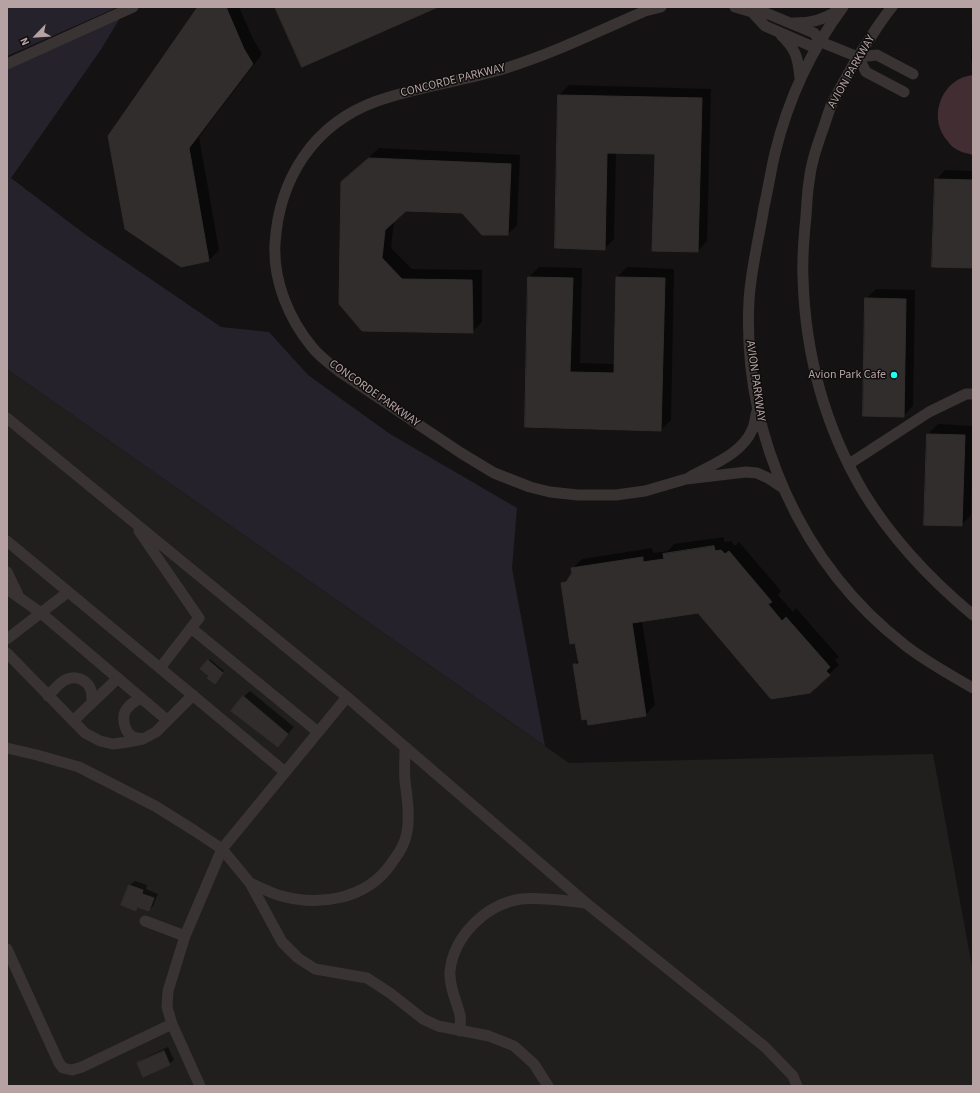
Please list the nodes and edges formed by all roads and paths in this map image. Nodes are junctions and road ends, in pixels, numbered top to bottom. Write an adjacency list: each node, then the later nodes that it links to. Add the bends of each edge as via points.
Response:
1 (133, 7): 11 (street)
2 (661, 7): 19 (street, CONCORDE PARKWAY, via 645,11 546,54 506,68 393,96 348,114 318,138 295,169 278,212 275,248 277,271 287,306 293,320 313,348 340,372 494,473 530,487 578,496 616,495)
3 (735, 7): 6 (street)
4 (843, 7): 7 (street, via 824,19); 9 (street, AVION PARKWAY)
5 (892, 7): 10 (street, AVION PARKWAY)
6 (752, 12): 7 (street, via 766,13); 8 (street, via 765,26)
7 (790, 24): 9 (street, via 814,33)
8 (778, 32): 9 (street, via 812,46); 13 (street, via 791,44 798,60)
9 (821, 42): 10 (street); 13 (street, AVION PARKWAY)
10 (858, 57): 12 (street, via 877,56); 14 (street, via 866,72); 18 (street, AVION PARKWAY, via 830,107 814,157 809,180 803,276 804,308 815,372 835,434)
11 (7, 64)
12 (913, 74)
13 (800, 78): 16 (street, AVION PARKWAY, via 775,153 752,272 748,332)
14 (904, 92)
15 (973, 394): 18 (street, via 966,394 929,412)
16 (757, 409): 19 (street, CONCORDE PARKWAY, via 753,429 746,442); 20 (street, AVION PARKWAY, via 768,449)
17 (7, 418): 21 (street)
18 (849, 464): 28 (street, AVION PARKWAY, via 882,520 902,546 924,571)
19 (686, 479): 20 (street, CONCORDE PARKWAY, via 746,472 768,478)
20 (783, 488): 34 (street, AVION PARKWAY, via 813,545 847,590 906,646)
21 (132, 521): 29 (street, via 199,618); 37 (street)
22 (7, 541): 25 (street)
23 (7, 572): 26 (street)
24 (7, 590): 26 (street)
25 (68, 592): 27 (street); 32 (street)
26 (20, 598): 27 (street)
27 (41, 613): 30 (street); 33 (street)
28 (973, 615)
29 (191, 628): 32 (street); 42 (street)
30 (7, 638)
31 (7, 653): 36 (street)
32 (160, 668): 35 (street)
33 (118, 678): 38 (street); 39 (street)
34 (973, 688)
35 (193, 695): 40 (street); 46 (street)
36 (48, 696): 39 (street, via 64,680 79,678 91,691); 41 (street)
37 (347, 697): 42 (street); 44 (street)
38 (141, 698): 40 (street); 43 (street, via 130,705 123,721 132,737)
39 (92, 703): 41 (street)
40 (167, 720): 43 (street, via 156,732)
41 (73, 721): 43 (street, via 85,733 100,741 113,744)
42 (318, 732): 46 (street)
43 (143, 739)
44 (405, 747): 48 (street, via 409,812 407,834 402,849 384,875 357,893 323,900 278,895); 49 (street)
45 (7, 748): 47 (street, via 79,767 155,806)
46 (285, 772): 47 (street)
47 (222, 849): 48 (street); 51 (street)
48 (250, 882): 54 (street, via 282,942 298,958 315,969 367,978 423,1019 438,1026)
49 (586, 903): 54 (street, via 542,898 520,899 486,913 472,926 461,941 450,971 451,987 460,1017); 57 (street, via 764,1047 793,1076)
50 (145, 921): 51 (street)
51 (185, 936): 53 (street, via 168,992 167,1007)
52 (7, 949): 53 (street, via 63,1068 72,1070 82,1067)
53 (172, 1024): 55 (street)
54 (460, 1031): 56 (street, via 489,1036 514,1046 534,1064)
55 (200, 1086)
56 (548, 1086)
57 (797, 1086)

